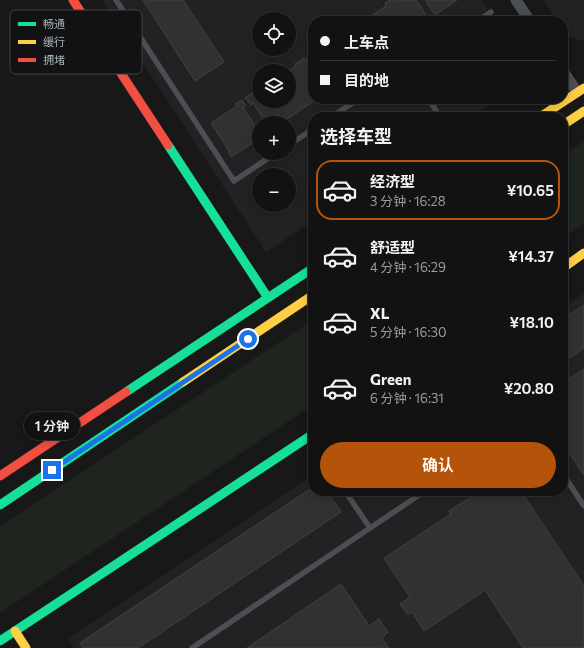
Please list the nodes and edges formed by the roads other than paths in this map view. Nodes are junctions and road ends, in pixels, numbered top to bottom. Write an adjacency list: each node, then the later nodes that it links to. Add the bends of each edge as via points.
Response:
1 (73, 0): 4 (main road)
2 (116, 0): 5 (lane)
3 (516, 0): 8 (street)
4 (80, 10)
5 (123, 10)
6 (491, 12): 7 (lane)
7 (485, 16)
8 (527, 16)
9 (142, 40): 22 (lane, via 234,181)
10 (121, 74): 26 (main road)
11 (568, 76): 12 (street)
12 (581, 90): 13 (main road)
13 (568, 99)
14 (351, 104): 17 (lane)
15 (560, 104): 18 (main road)
16 (584, 111): 19 (main road)
17 (339, 112)
18 (548, 112)
19 (568, 122)
20 (308, 133): 21 (lane)
21 (296, 141)
22 (266, 160)
23 (584, 253): 24 (main road)
24 (568, 264)
25 (308, 271): 26 (main road)
26 (268, 298): 29 (main road)
27 (308, 298): 33 (main road)
28 (308, 441): 36 (main road)
29 (0, 476)
30 (568, 482): 34 (lane)
31 (348, 496): 35 (lane)
32 (414, 496): 35 (lane)
33 (0, 504)
34 (584, 506)
35 (370, 528): 39 (lane)
36 (15, 631): 37 (main road); 38 (main road)
37 (0, 641)
38 (26, 648)
39 (192, 648)

